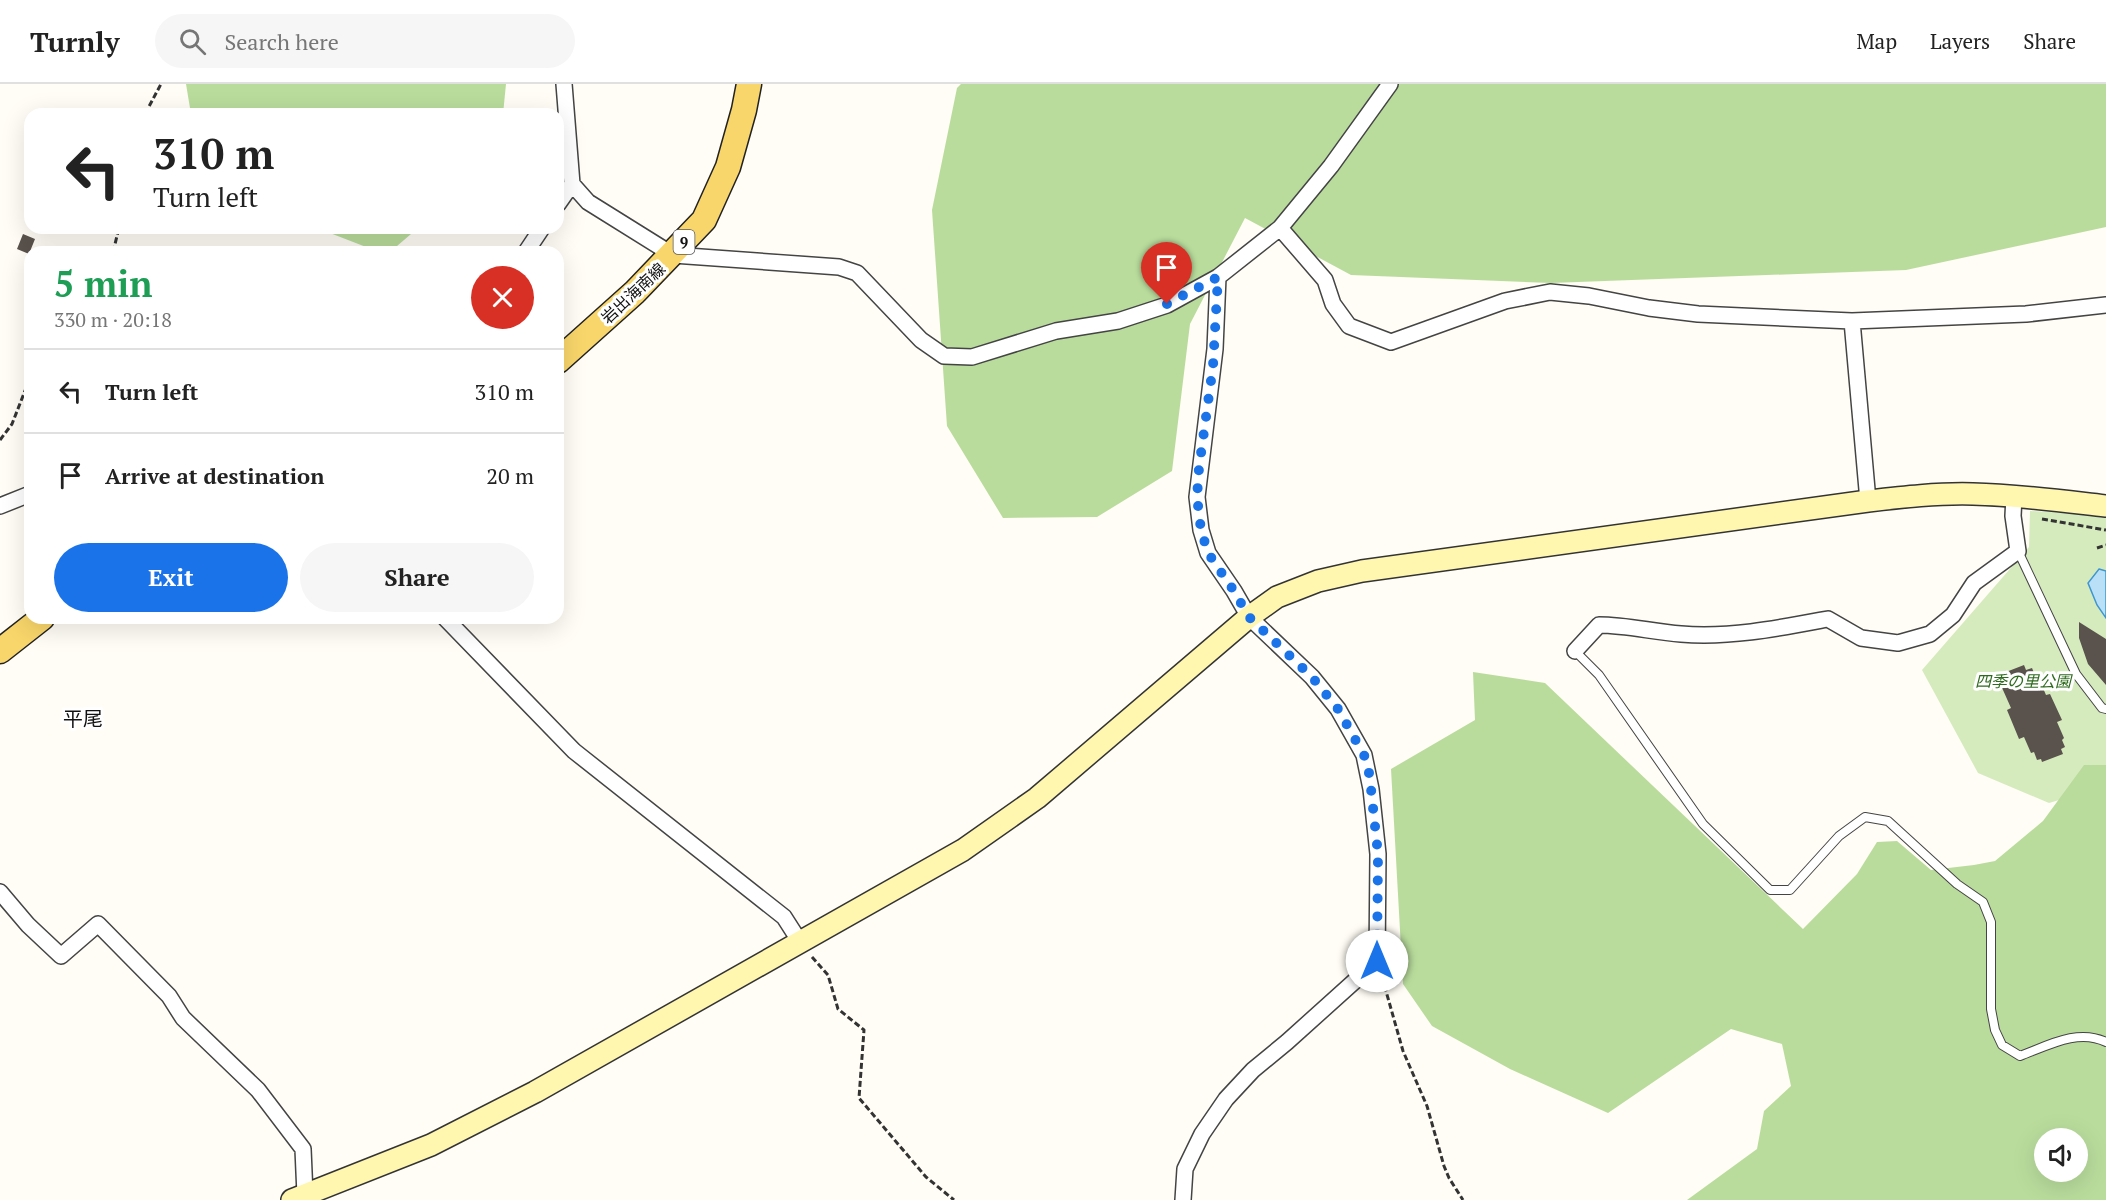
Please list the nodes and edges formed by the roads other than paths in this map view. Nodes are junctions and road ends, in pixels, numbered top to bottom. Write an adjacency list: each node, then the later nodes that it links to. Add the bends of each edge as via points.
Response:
1 (564, 84): 4 (street)
2 (749, 84): 7 (main road, 岩出海南線 / 9, via 728,167 704,220)
3 (1390, 84): 6 (street)
4 (572, 184): 5 (street); 7 (street, via 588,202)
5 (564, 195)
6 (1280, 228): 8 (street); 10 (street, via 1325,280 1333,304 1349,326 1392,342 1505,301 1550,292 1698,314)
7 (673, 255): 8 (street, via 839,267 857,273 921,340 944,356 972,357 1056,331 1118,321 1167,304); 11 (main road, 岩出海南線 / 9)
8 (1218, 277): 18 (street, via 1213,369 1197,497 1208,553)
9 (2106, 305): 10 (street, via 2026,314)
10 (1852, 321): 14 (street)
11 (564, 356)
12 (24, 496): 15 (street)
13 (2014, 496): 14 (street, via 1928,495); 16 (street); 17 (street)
14 (1868, 501): 18 (street, via 1362,571 1318,581 1277,597)
15 (0, 506)
16 (2106, 506)
17 (2018, 551): 22 (street, via 1974,583 1953,615 1930,634 1899,643 1861,638 1828,619 1745,633 1683,634 1599,625); 23 (lane, via 2076,674)
18 (1249, 617): 25 (street, via 1037,798 963,850); 28 (street, via 1312,677 1338,709 1368,765 1378,854 1377,961 1253,1070 1226,1099 1202,1134 1185,1169)
19 (34, 624): 21 (main road)
20 (451, 624): 25 (street, via 574,751 784,916)
21 (0, 651)
22 (1575, 651): 26 (lane, via 1599,675 1703,824 1770,890 1790,890 1839,836 1865,817 1888,821 1957,884 1983,902 1990,922 1991,1009 2002,1045 2020,1056 2076,1035)
23 (2106, 709)
24 (0, 892): 27 (street, via 61,956 98,924 169,996 183,1018 258,1090 303,1149)
25 (800, 942): 27 (street, via 535,1092 431,1144)
26 (2106, 1041)
27 (299, 1197)
28 (1183, 1200)

